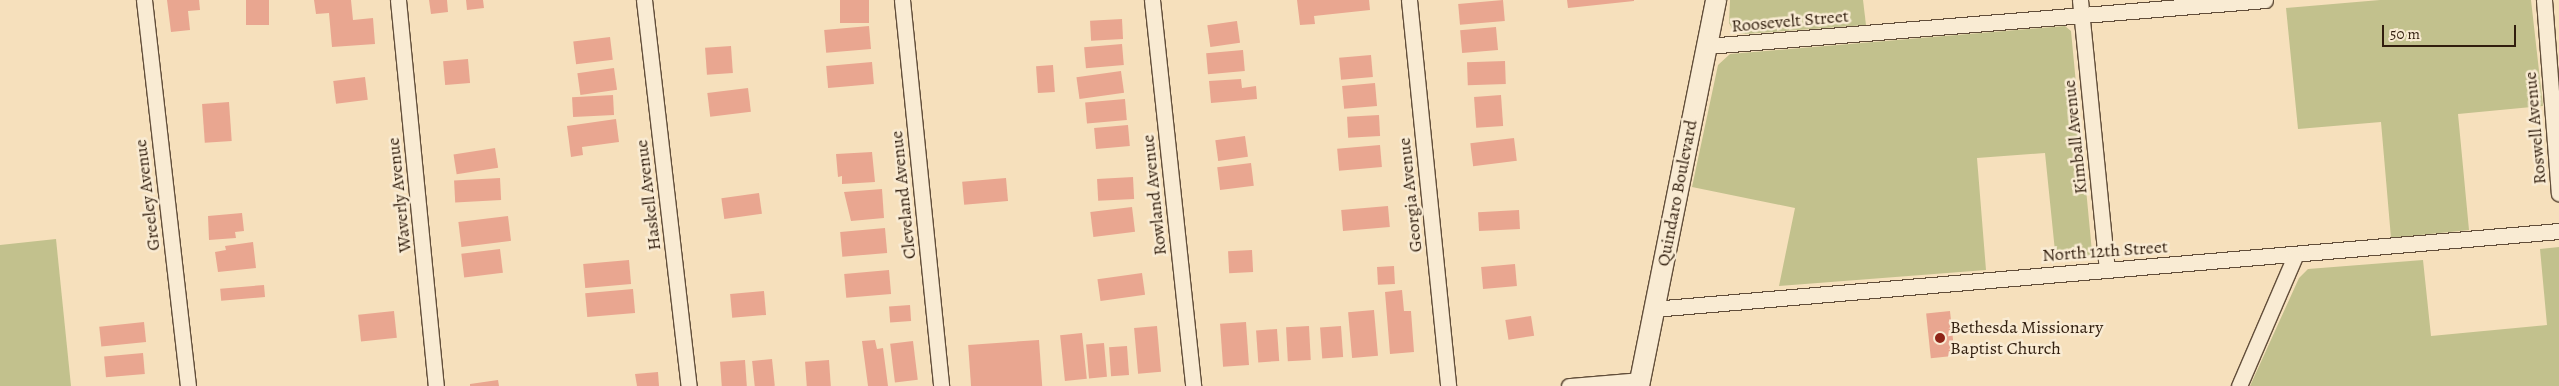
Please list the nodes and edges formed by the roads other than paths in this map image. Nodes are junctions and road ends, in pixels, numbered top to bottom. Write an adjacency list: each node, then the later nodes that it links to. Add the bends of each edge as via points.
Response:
1 (144, 0): 18 (street, Greeley Avenue)
2 (398, 0): 19 (street, Waverly Avenue)
3 (644, 0): 20 (street, Haskell Avenue)
4 (902, 0): 21 (street, Cleveland Avenue)
5 (1152, 0): 22 (street, Rowland Avenue)
6 (1409, 0): 23 (street, Georgia Avenue)
7 (1716, 0): 11 (main road, Quindaro Boulevard)
8 (2265, 0): 10 (street, Roosevelt Street)
9 (2544, 0): 12 (street, Roswell Avenue)
10 (2081, 8): 11 (street, Roosevelt Street); 15 (street, Kimball Avenue)
11 (1707, 46): 16 (main road, Quindaro Boulevard)
12 (2559, 193)
13 (2559, 231): 14 (street, North 12th Street)
14 (2295, 256): 15 (street, North 12th Street); 25 (street)
15 (2107, 269): 16 (street, North 12th Street)
16 (1653, 308): 17 (main road, Quindaro Boulevard)
17 (1639, 383): 24 (street)
18 (188, 386)
19 (436, 386)
20 (689, 386)
21 (941, 386)
22 (1193, 386)
23 (1448, 386)
24 (1570, 386)
25 (2239, 386)

